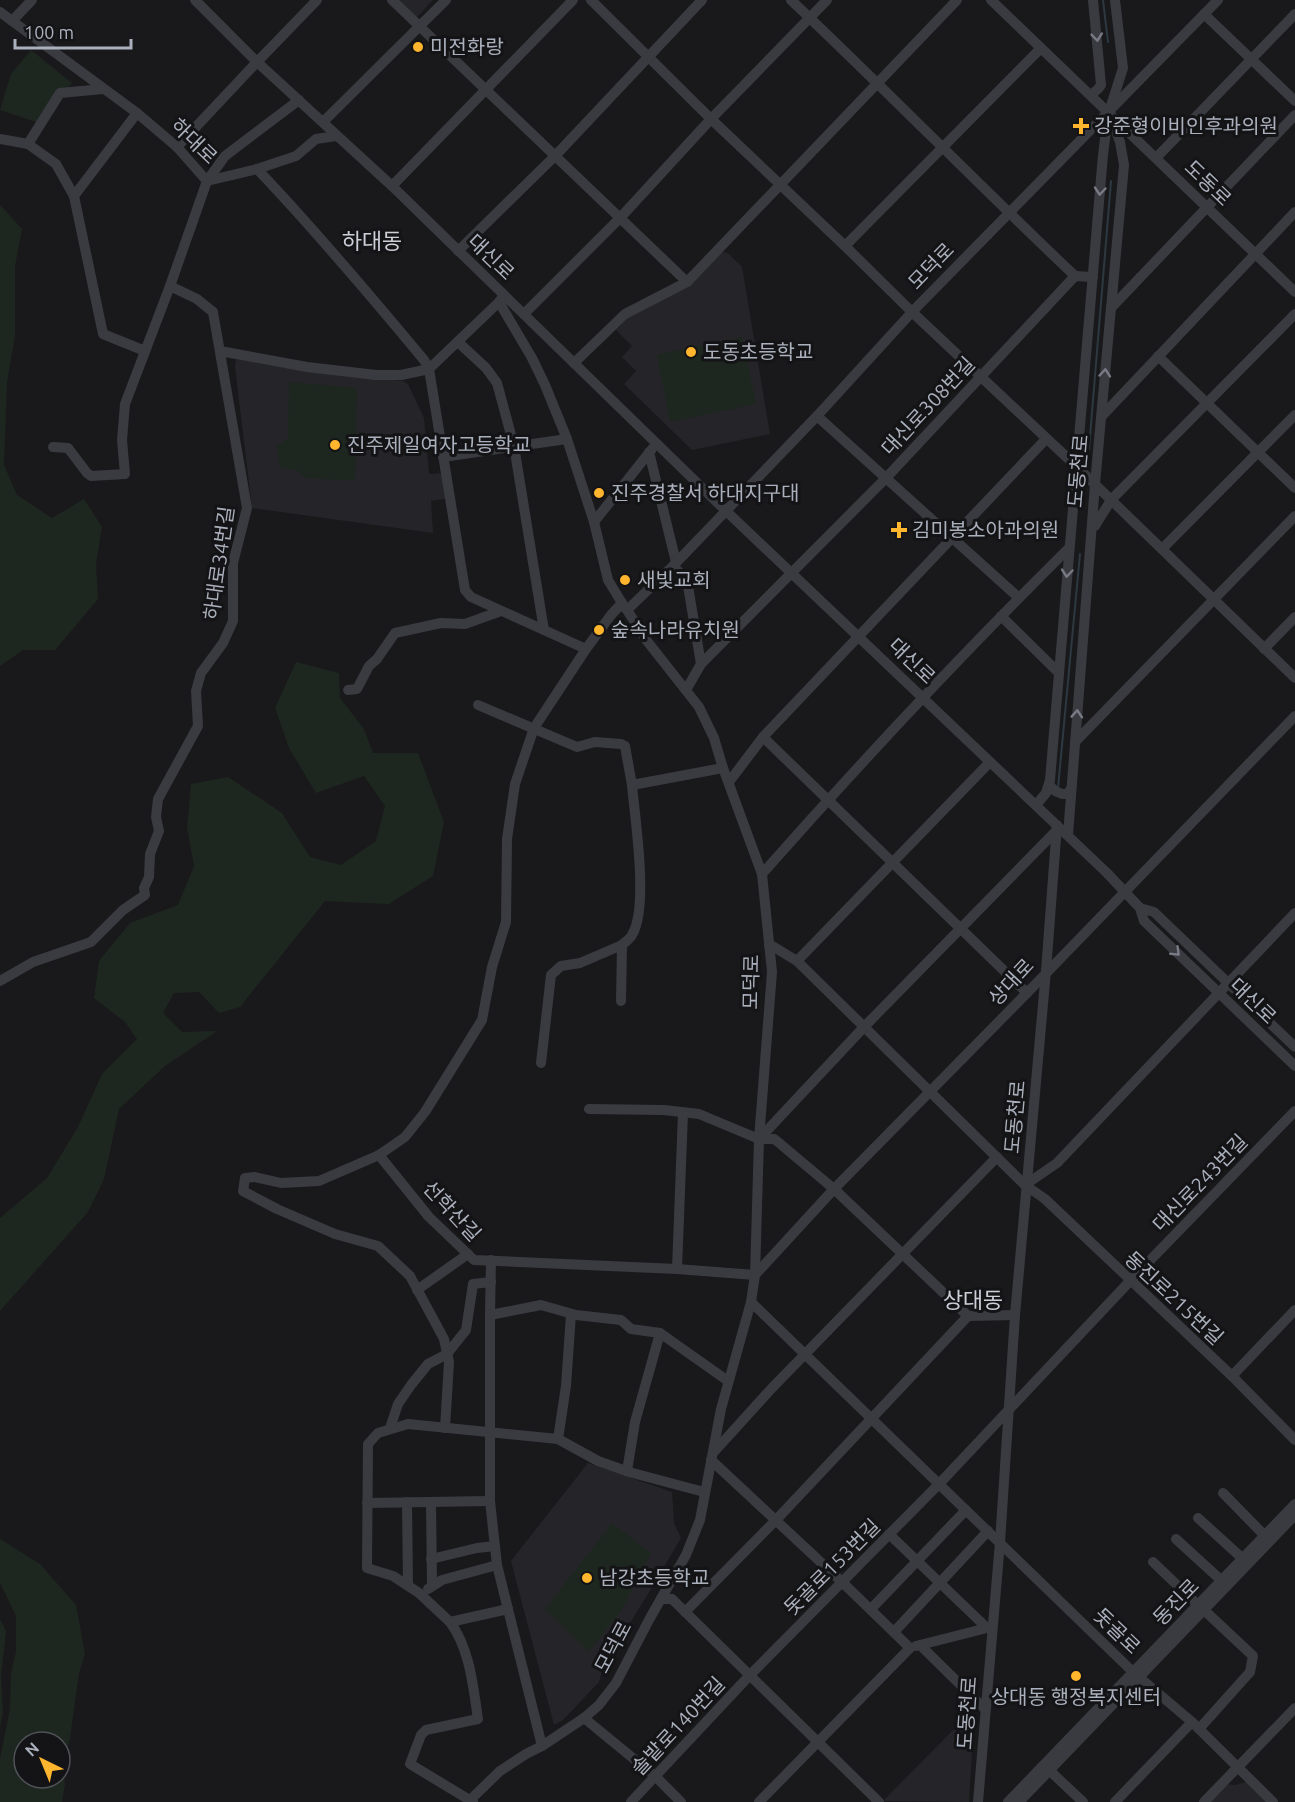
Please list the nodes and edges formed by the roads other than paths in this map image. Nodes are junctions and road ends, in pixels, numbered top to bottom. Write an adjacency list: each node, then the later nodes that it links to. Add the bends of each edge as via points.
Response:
1 (32, 0): 20 (street)
2 (195, 0): 25 (street, 대신로)
3 (317, 0): 25 (street)
4 (392, 0): 21 (street)
5 (446, 0): 21 (street)
6 (573, 0): 30 (street)
7 (591, 0): 23 (street)
8 (702, 0): 23 (street)
9 (791, 0): 19 (street)
10 (827, 0): 19 (street)
11 (957, 0): 28 (street)
12 (991, 0): 22 (street, 도동로)
13 (1093, 0): 27 (street, one-way to 27)
14 (1115, 0): 26 (street, 도동천로)
15 (1218, 0): 18 (street, 모덕로)
16 (0, 12): 20 (street, 하대로)
17 (1295, 14): 24 (street)
18 (1204, 15): 24 (street); 34 (street, 모덕로)
19 (810, 18): 28 (street); 37 (street)
20 (12, 21): 29 (street, 하대로)
21 (421, 26): 30 (street); 38 (street)
22 (1041, 48): 31 (street, 도동로); 43 (street)
23 (648, 56): 37 (street); 45 (street)
24 (1251, 60): 33 (street); 46 (street)
25 (257, 62): 32 (street, 대신로); 42 (street)
26 (1123, 68): 27 (street, via 1111,77); 34 (street, 도동천로)
27 (1101, 73): 31 (street, via 1101,85)
28 (877, 84): 43 (street); 50 (street)
29 (103, 89): 35 (street, 하대로); 41 (street, via 60,93)
30 (486, 90): 45 (street); 51 (street)
31 (1091, 95): 34 (street, 도동로)
32 (299, 100): 38 (street, 대신로); 49 (street, via 225,156)
33 (1295, 101)
34 (1109, 112): 44 (street, 도동천로); 46 (street, 도동로); 47 (street, 도동천로); 55 (street, 모덕로)
35 (137, 114): 42 (street, 하대로); 52 (street)
36 (1295, 115): 53 (street)
37 (711, 119): 50 (street); 56 (street)
38 (323, 122): 39 (street, 대신로)
39 (336, 136): 48 (street, 하대로, via 316,140 296,156); 51 (street, 대신로)
40 (0, 139): 41 (street)
41 (28, 144): 52 (street, via 56,164)
42 (177, 147): 49 (street, 하대로)
43 (944, 147): 55 (street); 57 (street)
44 (1103, 155): 47 (street, via 1111,153); 61 (street, 도동천로, one-way to 61)
45 (555, 156): 56 (street); 58 (street)
46 (1156, 158): 53 (street, 도동로)
47 (1123, 162): 66 (street, 도동천로)
48 (257, 170): 49 (street, 하대로); 75 (street, via 356,278)
49 (207, 181): 63 (street)
50 (781, 185): 57 (street); 62 (street)
51 (392, 186): 58 (street, 대신로)
52 (74, 196): 71 (street, via 103,334)
53 (1207, 207): 59 (street, 도동로); 66 (street)
54 (1295, 212): 59 (street)
55 (1008, 213): 60 (street); 67 (street, 모덕로)
56 (620, 218): 62 (street); 68 (street)
57 (845, 246): 67 (street)
58 (458, 251): 65 (street, 대신로)
59 (1255, 253): 64 (street, 도동로); 73 (street)
60 (1075, 276): 61 (street); 76 (street, 대신로308번길)
61 (1093, 277): 84 (street, 도동천로)
62 (687, 282): 74 (street, via 625,314)
63 (170, 286): 71 (street); 72 (street, 하대로34번길, via 213,312)
64 (1295, 292)
65 (502, 298): 68 (street, 대신로); 70 (street); 81 (street, via 545,384)
66 (1111, 308): 80 (street, 도동천로, one-way to 66)
67 (912, 312): 76 (street); 79 (street, 모덕로)
68 (524, 314): 74 (street, 대신로)
69 (1295, 314): 77 (street)
70 (458, 342): 75 (street); 83 (street, via 497,383)
71 (145, 351): 85 (street, via 125,404 125,474 91,476 68,448)
72 (220, 351): 75 (street, via 376,375); 147 (street, 하대로34번길, via 247,508 234,563 232,621 223,643 201,673 196,692 198,726 158,799 159,831 150,854 145,895 123,910 91,942 33,962)
73 (1158, 356): 77 (street); 80 (street)
74 (574, 363): 86 (street, 대신로)
75 (429, 369): 89 (street)
76 (981, 376): 82 (street); 91 (street, 대신로308번길)
77 (1208, 404): 88 (street); 95 (street)
78 (1295, 415): 88 (street)
79 (818, 416): 91 (street); 97 (street, 모덕로)
80 (1101, 417): 87 (street, 도동천로)
81 (567, 439): 83 (street); 99 (street)
82 (1046, 439): 90 (street); 101 (street)
83 (514, 446): 89 (street); 112 (street)
84 (1078, 446): 87 (street, via 1085,454); 90 (street, 도동천로)
85 (53, 447)
86 (652, 448): 97 (street, 대신로); 99 (street); 104 (street)
87 (1098, 448): 92 (street, 도동천로)
88 (1259, 452): 93 (street); 103 (street)
89 (443, 457): 109 (street, via 465,590 471,597)
90 (1076, 466): 92 (street); 94 (street, 도동천로)
91 (886, 478): 101 (street); 105 (street, 대신로308번길)
92 (1095, 484): 95 (street); 96 (street, 도동천로)
93 (1295, 488)
94 (1073, 499): 96 (street, via 1082,494); 102 (street, 도동천로)
95 (1111, 500): 100 (street); 103 (street)
96 (1093, 504): 126 (street, 도동천로, one-way to 96)
97 (725, 510): 104 (street, 모덕로); 105 (street, 대신로)
98 (1295, 516): 107 (street)
99 (594, 522): 108 (street, via 608,580)
100 (1095, 526)
101 (953, 539): 106 (street); 113 (street)
102 (1069, 548): 106 (street); 117 (street, 도동천로, one-way to 117)
103 (1162, 549): 107 (street)
104 (674, 564): 108 (street, 모덕로); 116 (street, via 687,580)
105 (793, 573): 113 (street, 대신로); 116 (street, 대신로308번길)
106 (1018, 598): 110 (street)
107 (1214, 599): 115 (street); 126 (street)
108 (625, 607): 114 (street, via 611,615); 120 (street, 모덕로)
109 (501, 611): 112 (street); 119 (street, via 465,624 441,623 395,633 357,689)
110 (1001, 616): 117 (street); 121 (street)
111 (1295, 617): 115 (street)
112 (544, 630): 114 (street)
113 (859, 636): 121 (street, 대신로); 125 (street)
114 (586, 649): 124 (street)
115 (1264, 649): 118 (street)
116 (701, 664): 120 (street, 대신로308번길)
117 (1059, 673): 131 (street, 도동천로)
118 (1295, 678)
119 (348, 690)
120 (686, 690): 128 (street, 모덕로, via 714,738)
121 (924, 698): 127 (street, 대신로); 133 (street)
122 (478, 705): 124 (street)
123 (1295, 716): 139 (street, 상대로)
124 (534, 728): 130 (street, via 577,747 596,742 625,746); 161 (street, via 515,784 507,839 506,922 482,1020 425,1112 405,1137)
125 (763, 737): 129 (street); 133 (street)
126 (1075, 741): 132 (street, 도동천로)
127 (990, 762): 134 (street, 대신로); 137 (street)
128 (723, 768): 129 (street, 모덕로); 130 (street)
129 (729, 782): 138 (street, 모덕로)
130 (632, 785): 144 (street, via 640,878 639,916 632,935)
131 (1049, 785): 132 (street, via 1062,794); 134 (street, 도동천로)
132 (1071, 789): 136 (street, 도동천로)
133 (827, 800): 137 (street); 138 (street)
134 (1036, 805): 135 (street, 대신로)
135 (1057, 828): 136 (street, 대신로); 142 (street); 146 (street, 도동천로)
136 (1068, 836): 139 (street, 대신로)
137 (893, 864): 142 (street); 145 (street)
138 (762, 874): 143 (street, 모덕로)
139 (1124, 891): 140 (street, 대신로); 146 (street, 상대로)
140 (1140, 908): 148 (street, 대신로, via 1154,912); 150 (street, 대신로, one-way to 150, via 1144,921)
141 (1295, 913): 148 (street)
142 (960, 928): 149 (street); 152 (street)
143 (769, 944): 145 (street, 동진로215번길); 160 (street, 모덕로, via 772,972)
144 (622, 945): 151 (street); 154 (street, via 579,963 561,966 551,975)
145 (797, 961): 152 (street, 동진로215번길)
146 (1046, 971): 149 (street, 상대로); 163 (street, 도동천로)
147 (0, 981)
148 (1228, 983): 150 (street); 153 (street, 대신로)
149 (1027, 993): 156 (street, 상대로)
150 (1219, 993): 155 (street, 대신로); 163 (street, via 1057,1163)
151 (621, 1001)
152 (864, 1027): 156 (street, 동진로215번길); 160 (street)
153 (1295, 1047)
154 (542, 1063)
155 (1295, 1066)
156 (931, 1091): 162 (street, 동진로215번길); 164 (street, 상대로)
157 (589, 1109): 159 (street)
158 (1295, 1111): 171 (street, 대신로243번길)
159 (683, 1113): 160 (street, via 699,1114); 168 (street)
160 (759, 1139): 164 (street, via 774,1139); 169 (street, 모덕로)
161 (379, 1155): 166 (street, 선학산길, via 429,1217); 172 (street, via 319,1181 281,1183 245,1178 243,1191 335,1233 378,1246 410,1276)
162 (998, 1157): 163 (street, 동진로215번길); 165 (street)
163 (1025, 1185): 171 (street, 동진로215번길, via 1045,1199); 177 (street, 도동천로)
164 (834, 1189): 165 (street); 169 (street, 상대로)
165 (903, 1253): 178 (street); 181 (street)
166 (468, 1254): 167 (street, 선학산길, via 474,1260); 172 (street)
167 (492, 1260): 168 (street); 170 (street, 선학산길)
168 (677, 1269): 169 (street)
169 (755, 1275): 173 (street, 모덕로)
170 (491, 1281): 176 (street, 선학산길); 180 (street, via 473,1284 466,1330)
171 (1130, 1281): 182 (street, 동진로215번길); 184 (street)
172 (417, 1290): 180 (street, via 444,1339)
173 (751, 1302): 181 (street, 돗골로); 183 (street, 모덕로)
174 (1295, 1310): 182 (street)
175 (571, 1314): 176 (street, via 541,1305); 179 (street, via 621,1320 632,1329); 189 (street)
176 (490, 1315): 188 (street, 선학산길)
177 (1015, 1315): 178 (street); 184 (street, 도동천로)
178 (969, 1316): 185 (street)
179 (660, 1333): 183 (street); 192 (street, via 635,1422)
180 (447, 1354): 186 (street, via 428,1364 411,1385 398,1404); 187 (street)
181 (805, 1354): 185 (street, 돗골로); 191 (street, 모덕로)
182 (1232, 1376): 190 (street, 동진로215번길)
183 (728, 1381): 191 (street, 모덕로)
184 (1007, 1412): 193 (street); 209 (street, 도동천로)
185 (872, 1419): 193 (street, 돗골로); 204 (street)
186 (390, 1428): 187 (street, via 408,1424); 199 (street, via 378,1433 368,1444)
187 (445, 1428): 188 (street)
188 (489, 1431): 189 (street); 196 (street, 선학산길)
189 (558, 1439): 192 (street, via 598,1461)
190 (1295, 1440)
191 (712, 1457): 194 (street, 모덕로); 204 (street)
192 (627, 1471): 194 (street)
193 (939, 1484): 201 (street, 돗골로); 206 (street, 돗골로153번길)
194 (704, 1492): 222 (street, 모덕로, via 692,1544)
195 (1223, 1493): 207 (street)
196 (490, 1501): 198 (street); 210 (street, 선학산길)
197 (407, 1502): 198 (street); 199 (street); 219 (street)
198 (431, 1502): 212 (street)
199 (367, 1503): 219 (street, via 367,1568 393,1576)
200 (1295, 1504): 207 (street, 동진로)
201 (966, 1510): 205 (street, 돗골로); 213 (street)
202 (1295, 1515): 223 (street, 동진로)
203 (1198, 1518): 211 (street)
204 (776, 1520): 217 (street); 226 (street)
205 (988, 1531): 209 (street, 돗골로); 218 (street)
206 (889, 1534): 213 (street); 217 (street, 돗골로153번길)
207 (1265, 1536): 211 (street, 동진로)
208 (1176, 1539): 216 (street)
209 (1000, 1542): 228 (street, 도동천로); 232 (street, 돗골로)
210 (495, 1546): 212 (street); 215 (street, 선학산길)
211 (1244, 1558): 216 (street, 동진로)
212 (431, 1559): 220 (street)
213 (918, 1561): 218 (street); 225 (street)
214 (1153, 1562): 223 (street)
215 (497, 1565): 220 (street); 224 (street, 선학산길)
216 (1221, 1581): 223 (street, 동진로)
217 (843, 1582): 225 (street); 231 (street, 돗골로153번길)
218 (941, 1583): 228 (street); 229 (street)
219 (408, 1586): 221 (street)
220 (432, 1586): 221 (street)
221 (421, 1595): 227 (street)
222 (661, 1599): 226 (street, via 672,1599); 235 (street, 모덕로, via 616,1683)
223 (1201, 1608): 232 (street, 동진로); 236 (street, via 1253,1656 1250,1672)
224 (508, 1609): 227 (street); 238 (street, 선학산길)
225 (871, 1609): 229 (street)
226 (685, 1612): 231 (street)
227 (450, 1622): 242 (street, via 460,1636 478,1719 421,1734 410,1764)
228 (990, 1627): 230 (street); 233 (street, 도동천로)
229 (894, 1632): 230 (street)
230 (915, 1646): 233 (street); 237 (street)
231 (750, 1675): 237 (street); 241 (street, 솔밭로140번길)
232 (1137, 1675): 236 (street, 돗골로); 240 (street, 동진로); 248 (street, 동진로)
233 (984, 1708): 247 (street, 도동천로)
234 (1295, 1708): 239 (street)
235 (584, 1718): 238 (street, 모덕로); 241 (street)
236 (1196, 1726): 239 (street, 돗골로); 251 (street)
237 (819, 1742): 245 (street); 246 (street)
238 (542, 1746): 242 (street, 모덕로, via 500,1771)
239 (1237, 1768): 252 (street); 253 (street, 돗골로)
240 (1050, 1771): 249 (street, 동진로); 250 (street)
241 (656, 1777): 243 (street, 솔밭로140번길); 244 (street)
242 (470, 1801)
243 (631, 1802)
244 (681, 1802)
245 (759, 1802)
246 (879, 1802)
247 (978, 1802)
248 (1008, 1802)
249 (1019, 1802)
250 (1083, 1802)
251 (1115, 1802)
252 (1204, 1802)
253 (1272, 1802)

